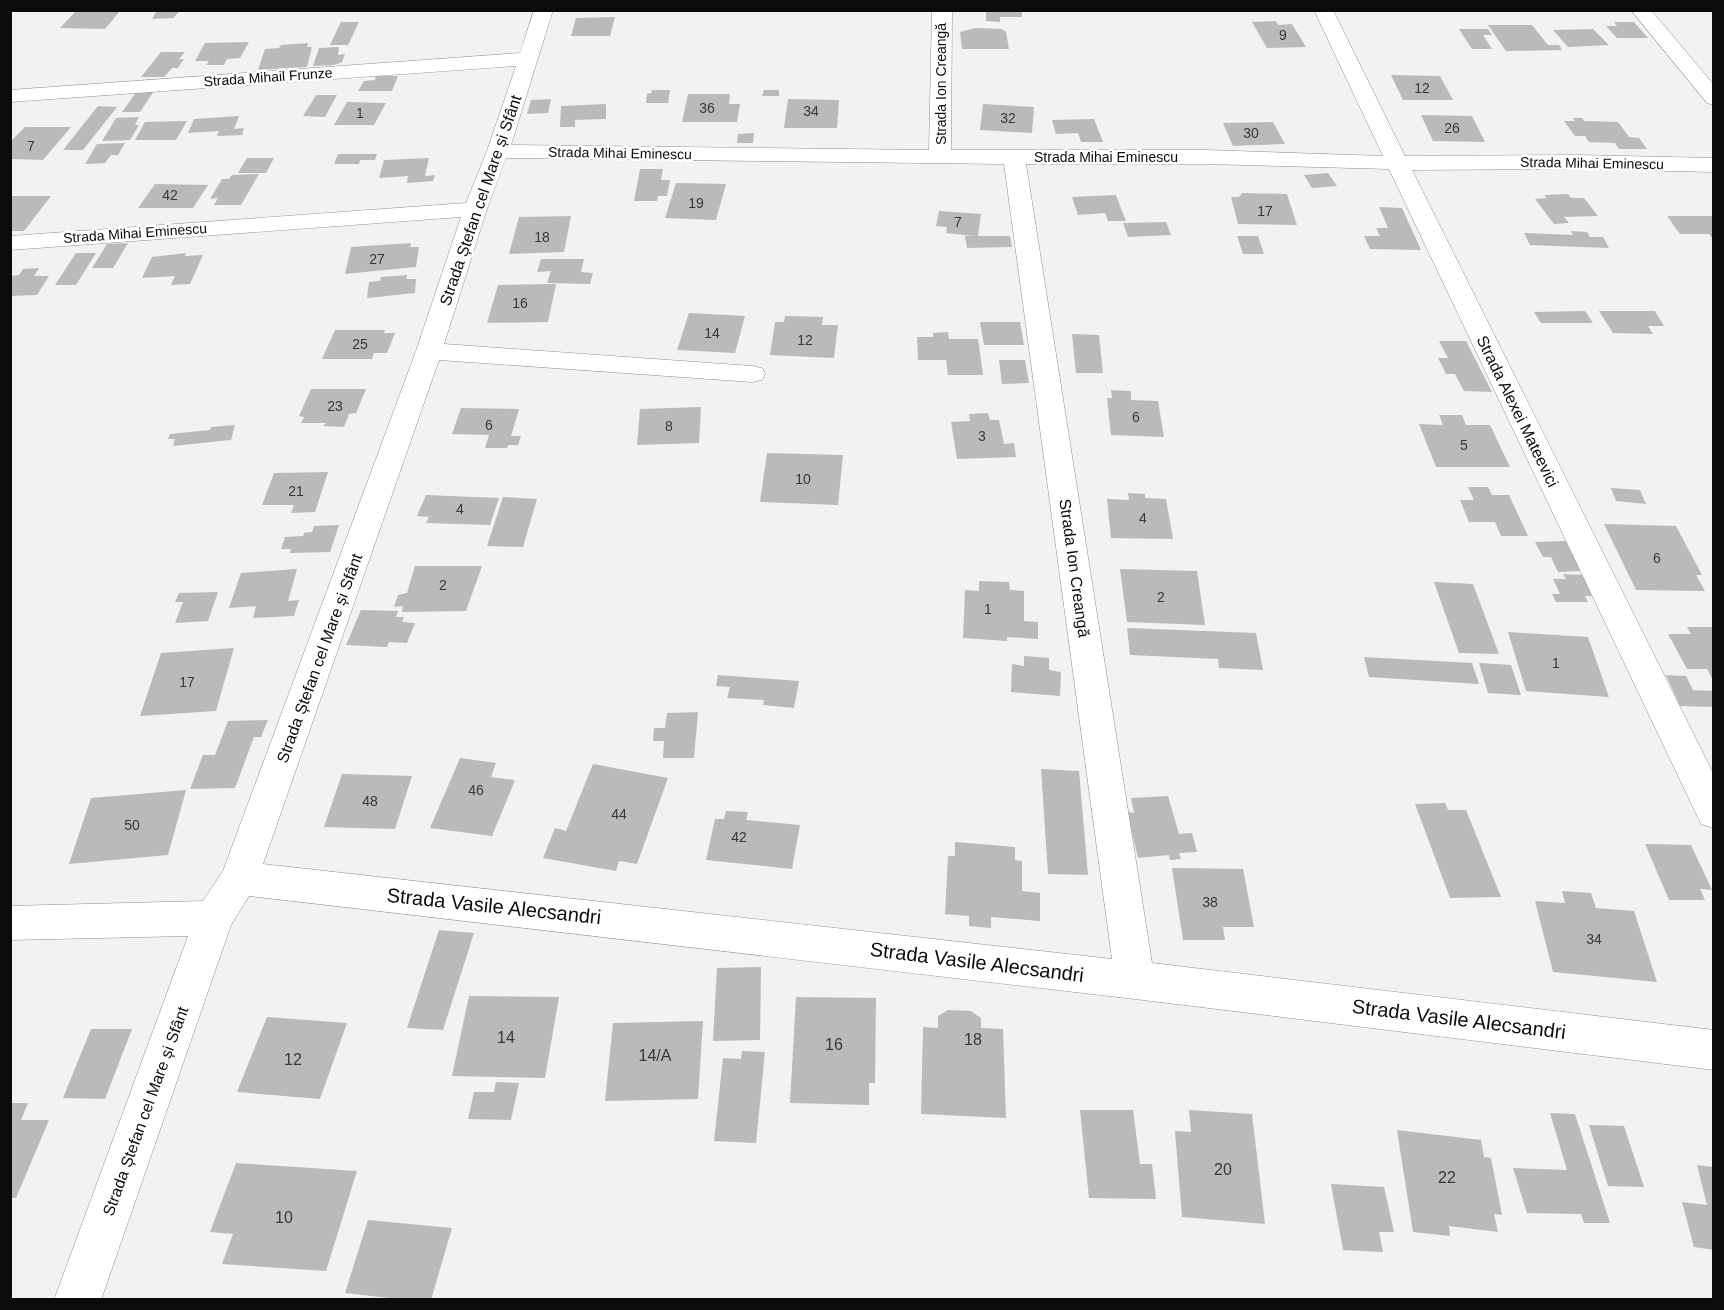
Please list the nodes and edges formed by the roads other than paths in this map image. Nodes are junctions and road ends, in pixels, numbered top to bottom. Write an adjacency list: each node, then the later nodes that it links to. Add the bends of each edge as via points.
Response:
1 (544, 10): 5 (street, Strada Ștefan cel Mare și Sfânt)
2 (942, 10): 9 (street, Strada Ion Creangă)
3 (1323, 10): 11 (street, Strada Alexei Mateevici)
4 (1640, 10): 7 (street)
5 (526, 59): 6 (street, Strada Mihail Frunze); 8 (street, Strada Ștefan cel Mare și Sfânt)
6 (10, 96)
7 (1713, 99)
8 (498, 151): 9 (street, Strada Mihai Eminescu); 13 (street, Strada Ștefan cel Mare și Sfânt)
9 (940, 157): 10 (street, Strada Mihai Eminescu)
10 (1014, 157): 11 (street, Strada Mihai Eminescu); 21 (street, Strada Ion Creangă)
11 (1398, 163): 12 (street, Strada Mihai Eminescu); 17 (street, Strada Alexei Mateevici)
12 (1713, 165)
13 (475, 209): 14 (street, Strada Mihai Eminescu); 15 (street, Strada Ștefan cel Mare și Sfânt)
14 (10, 243)
15 (429, 351): 16 (street); 18 (street, Strada Ștefan cel Mare și Sfânt)
16 (752, 374)
17 (1713, 813)
18 (239, 878): 19 (street, Strada Ștefan cel Mare și Sfânt); 21 (street, Strada Vasile Alecsandri)
19 (214, 918): 20 (street); 23 (street, Strada Ștefan cel Mare și Sfânt)
20 (10, 923)
21 (1135, 980): 22 (street, Strada Vasile Alecsandri)
22 (1713, 1050)
23 (77, 1299)

